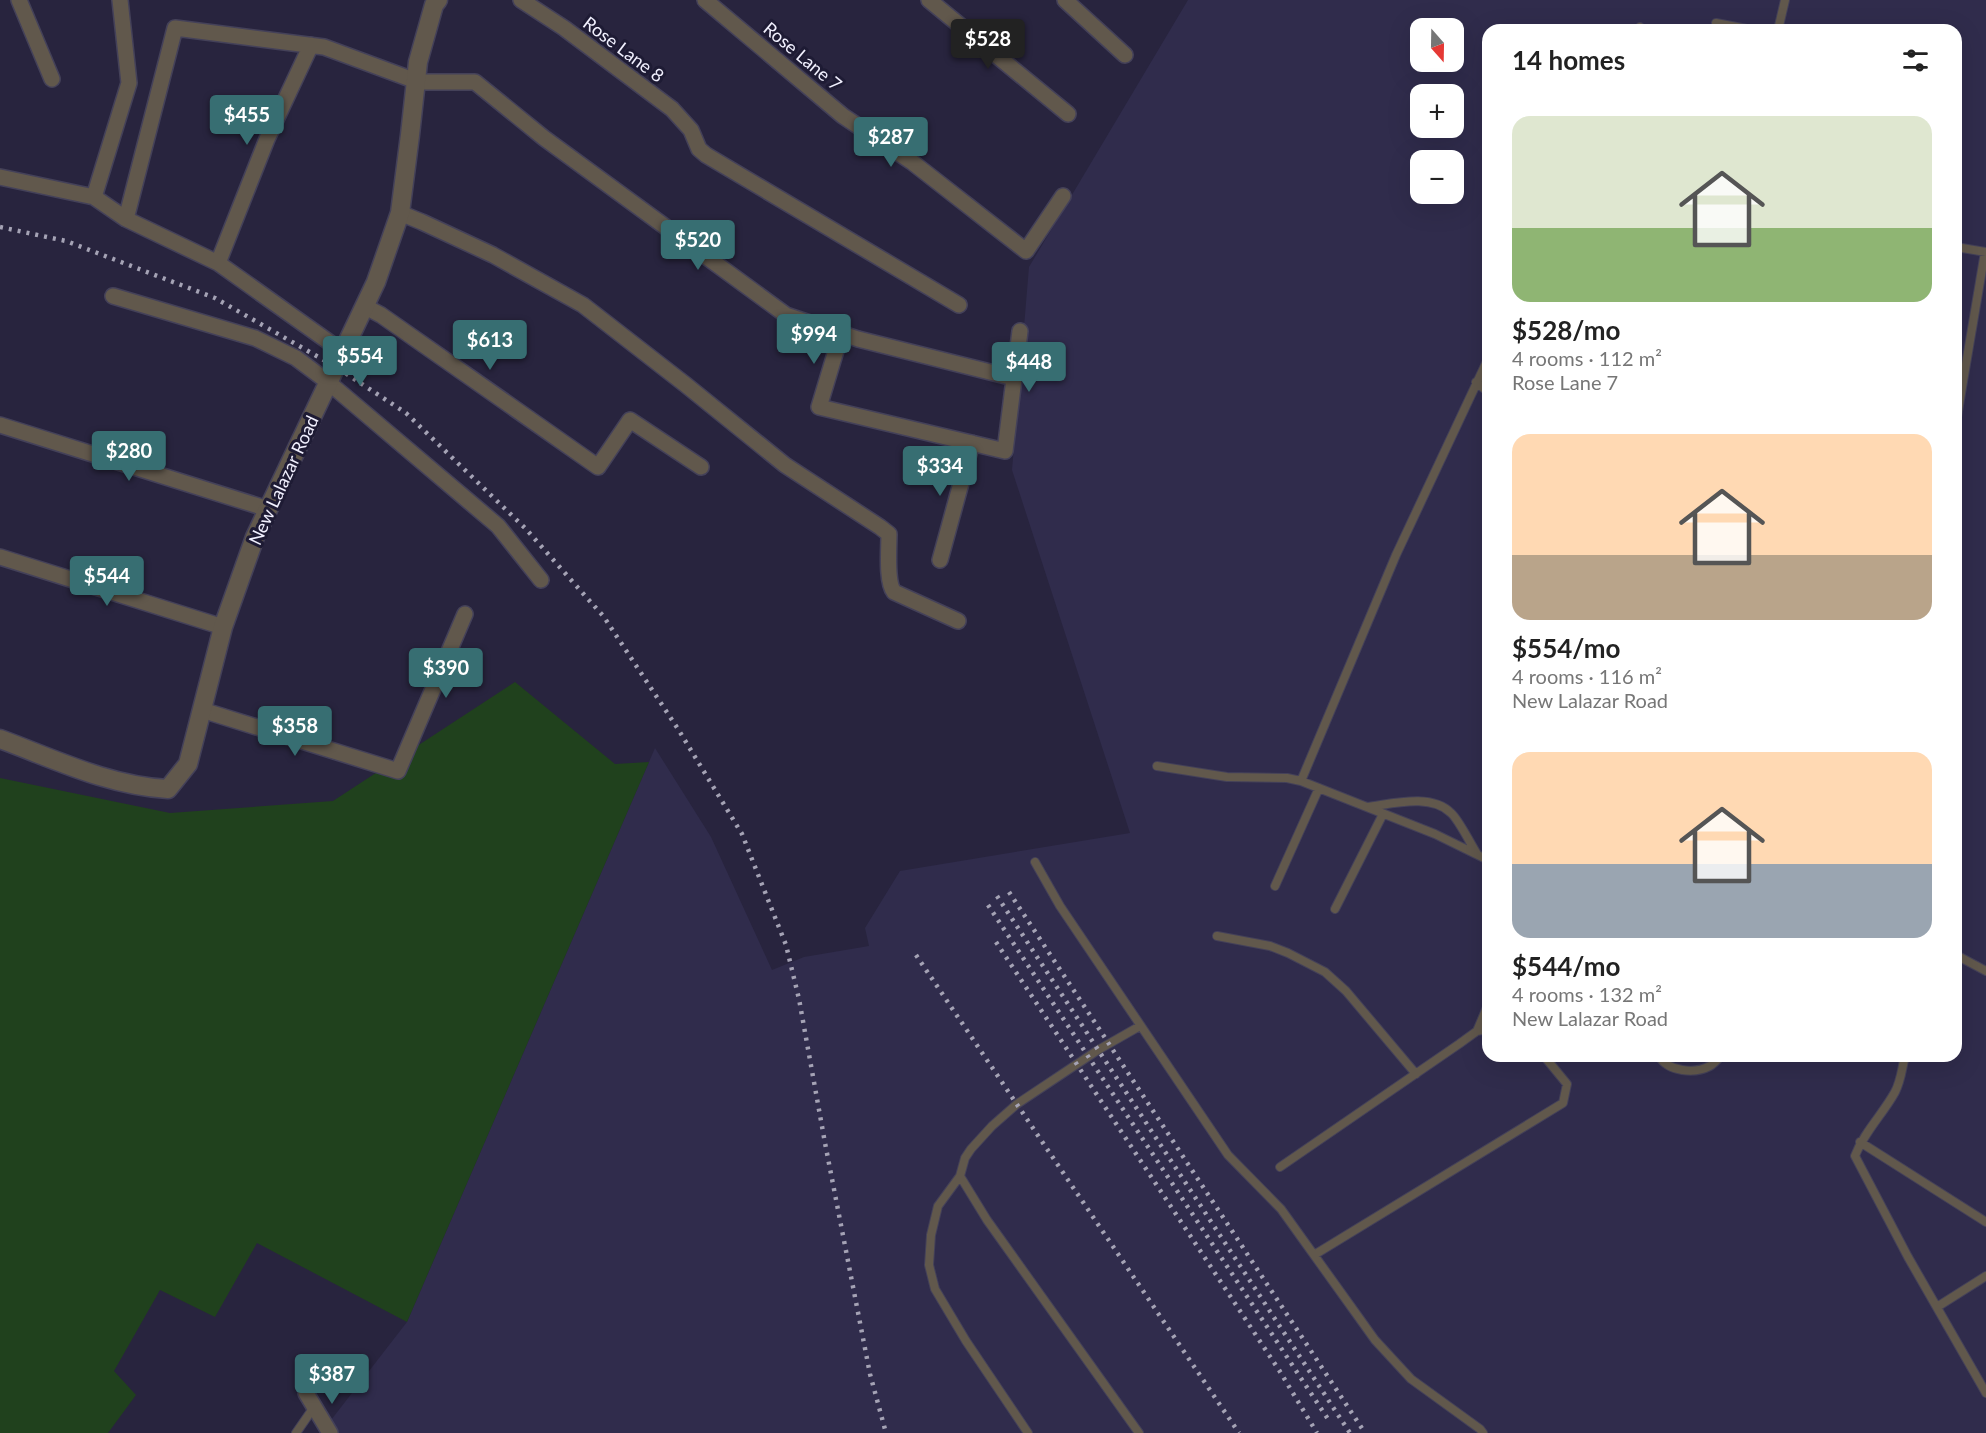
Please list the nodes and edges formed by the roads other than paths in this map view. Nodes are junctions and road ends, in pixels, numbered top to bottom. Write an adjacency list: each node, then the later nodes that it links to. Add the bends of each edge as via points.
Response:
1 (19, 0): 15 (street)
2 (120, 0): 19 (street, via 129,83)
3 (521, 0): 27 (street, Rose Lane 8, via 672,110 691,130 706,155)
4 (705, 0): 9 (street, Rose Lane 7)
5 (929, 0): 17 (street)
6 (1065, 0): 14 (street)
7 (1785, 0): 12 (lane)
8 (433, 2): 16 (street, New Lalazar Road, via 417,62)
9 (722, 5): 20 (street, Rose Lane 7, via 843,116 912,162 1026,251)
10 (1716, 23): 11 (lane)
11 (1721, 24)
12 (1779, 24)
13 (311, 45): 16 (street); 22 (street, via 175,28); 25 (street, via 267,139)
14 (1125, 56)
15 (52, 79)
16 (416, 81): 21 (street, New Lalazar Road); 30 (street, via 475,82 554,145 786,315)
17 (1068, 114)
18 (0, 177): 19 (street)
19 (94, 196): 22 (street)
20 (1063, 196)
21 (400, 213): 28 (street, New Lalazar Road); 46 (street, via 493,255 583,305 785,465 889,534 894,592)
22 (126, 219): 25 (street)
23 (1962, 247): 24 (lane)
24 (1985, 252): 34 (lane)
25 (218, 263): 31 (street)
26 (113, 296): 36 (street, via 255,338 296,358)
27 (959, 305)
28 (364, 306): 31 (street, New Lalazar Road); 40 (street, via 598,467 630,420)
29 (1020, 331): 33 (street)
30 (841, 334): 33 (street); 39 (street, via 819,407)
31 (343, 352): 36 (street, New Lalazar Road)
32 (1482, 370): 35 (lane)
33 (1014, 378): 39 (street, via 1005,451)
34 (1962, 378)
35 (1476, 381): 37 (lane); 51 (lane, via 1396,555)
36 (328, 382): 41 (street, New Lalazar Road); 44 (street, via 498,526)
37 (1482, 386)
38 (0, 425): 41 (street)
39 (972, 443): 43 (street)
40 (701, 467)
41 (268, 509): 47 (street, New Lalazar Road)
42 (0, 556): 47 (street)
43 (940, 560)
44 (541, 580)
45 (465, 614): 48 (street, via 398,771)
46 (957, 621)
47 (223, 627): 48 (street, New Lalazar Road)
48 (202, 710): 49 (street, New Lalazar Road, via 188,764 168,789 120,783)
49 (0, 739)
50 (1157, 766): 51 (lane, via 1227,777)
51 (1301, 781): 52 (lane)
52 (1319, 788): 53 (lane); 58 (lane)
53 (1367, 808): 54 (lane); 55 (lane, via 1414,800 1437,806 1451,812)
54 (1383, 814): 55 (lane); 59 (lane)
55 (1478, 855): 56 (lane)
56 (1482, 857)
57 (1035, 862): 64 (lane)
58 (1275, 886)
59 (1335, 909)
60 (1217, 936): 71 (lane, via 1270,946 1325,972 1346,991)
61 (1962, 958): 62 (lane)
62 (1986, 971)
63 (1482, 1019): 66 (lane)
64 (1140, 1026): 74 (lane, via 1017,1104 971,1149); 76 (lane, via 1228,1155 1281,1209)
65 (1482, 1030): 66 (lane)
66 (1477, 1031): 71 (lane)
67 (1549, 1062): 76 (lane, via 1567,1084 1563,1103)
68 (1664, 1062): 69 (lane, via 1672,1068 1695,1071)
69 (1714, 1062)
70 (1904, 1062): 72 (lane, via 1896,1091)
71 (1416, 1074): 73 (lane)
72 (1860, 1142): 75 (lane); 78 (lane, via 1855,1156)
73 (1280, 1167)
74 (960, 1176): 84 (lane, via 938,1206 931,1235 929,1265 935,1289); 85 (lane)
75 (1986, 1222)
76 (1314, 1255): 86 (lane, via 1375,1340 1411,1379)
77 (1986, 1276): 78 (lane)
78 (1937, 1307): 79 (lane)
79 (1986, 1393)
80 (306, 1394): 81 (street)
81 (314, 1407): 82 (lane); 83 (street)
82 (296, 1433)
83 (330, 1433)
84 (1028, 1433)
85 (1139, 1433)
86 (1483, 1433)

